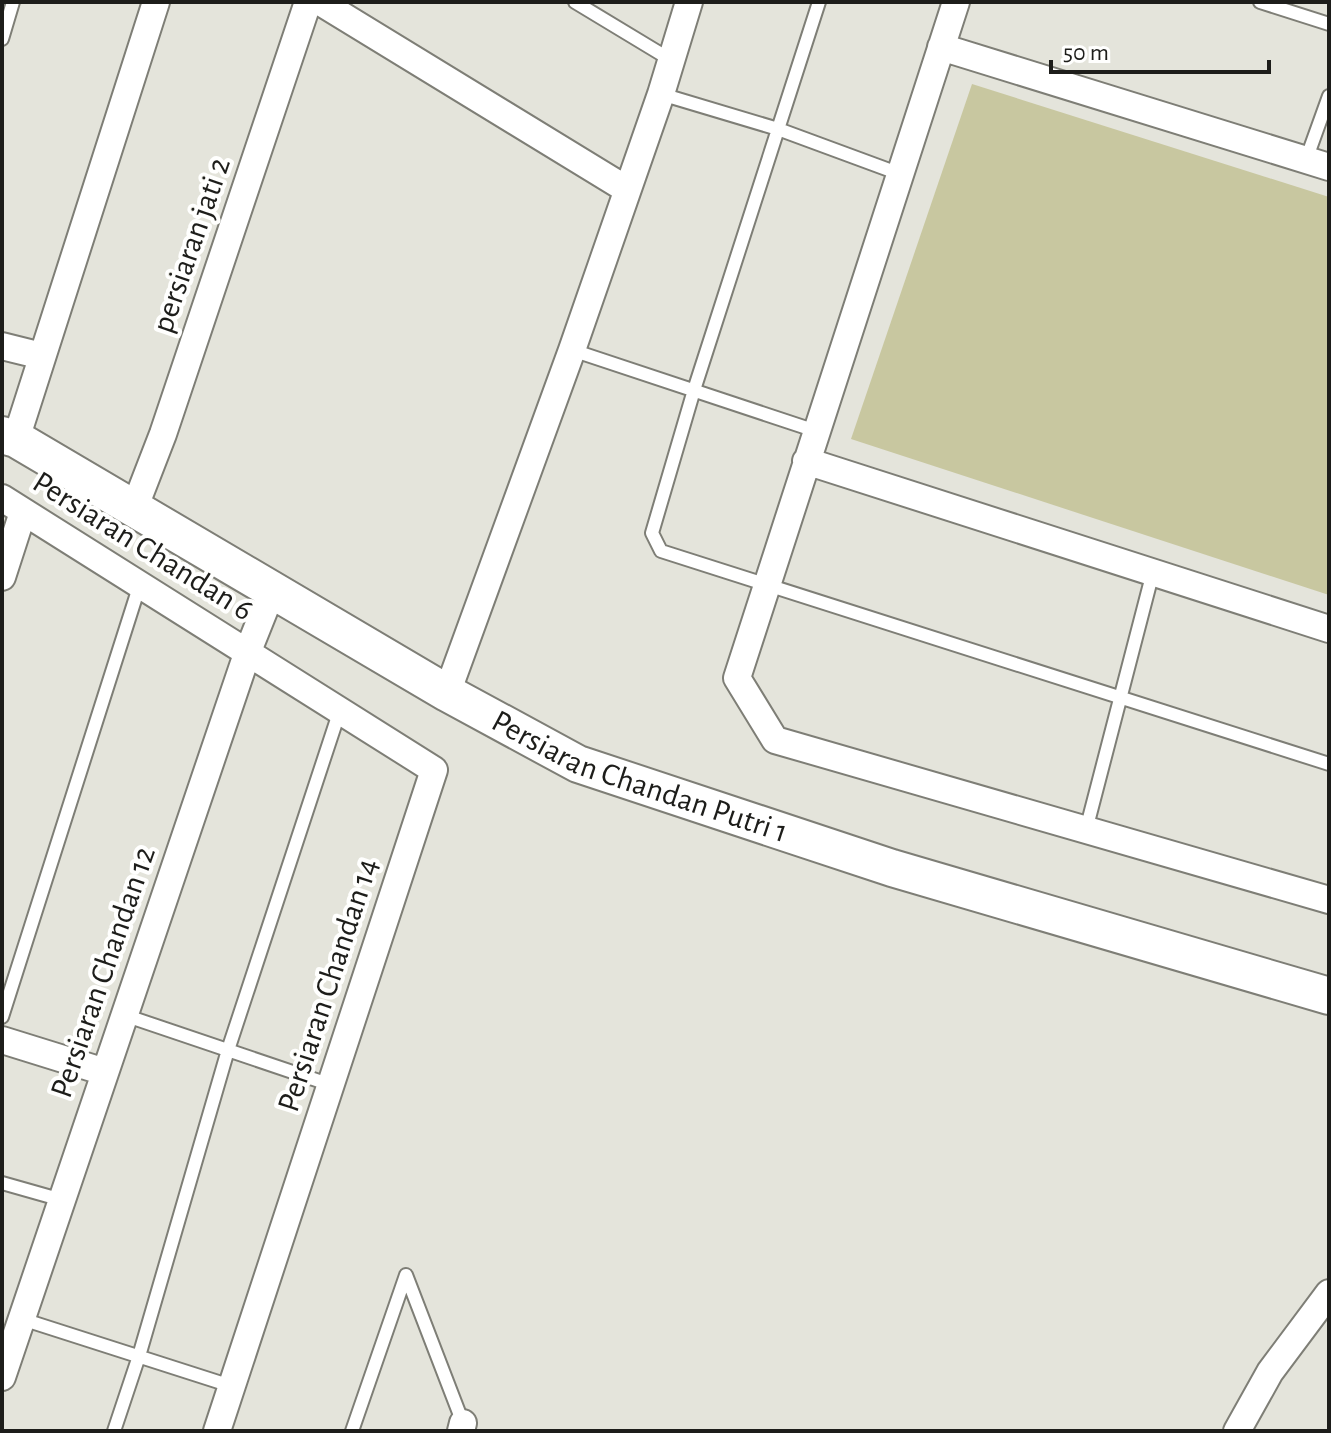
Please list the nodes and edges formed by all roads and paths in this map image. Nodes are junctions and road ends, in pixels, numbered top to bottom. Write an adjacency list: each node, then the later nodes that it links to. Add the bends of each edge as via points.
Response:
1 (13, 2): 11 (lane)
2 (156, 2): 22 (street)
3 (308, 2): 28 (street, persiaran jati 2)
4 (320, 2): 19 (street)
5 (575, 2): 13 (lane)
6 (689, 2): 13 (street)
7 (819, 2): 16 (lane)
8 (956, 2): 12 (street)
9 (1260, 2): 10 (lane)
10 (1329, 24)
11 (2, 39)
12 (941, 47): 17 (street); 18 (street)
13 (671, 60): 14 (street)
14 (661, 94): 16 (lane); 19 (street)
15 (1329, 96): 17 (lane)
16 (778, 129): 18 (lane); 23 (lane)
17 (1318, 163)
18 (900, 174): 24 (street)
19 (626, 189): 21 (street)
20 (2, 346): 22 (street)
21 (572, 350): 23 (lane); 36 (street)
22 (42, 356): 25 (street)
23 (694, 390): 24 (lane); 32 (lane, via 652,533 661,551)
24 (816, 431): 26 (street)
25 (9, 437): 28 (street, Persiaran Chandan Putri 1)
26 (806, 461): 29 (street); 32 (street)
27 (13, 505): 30 (street); 31 (street, Persiaran Chandan 6)
28 (134, 509): 33 (street, Persiaran Chandan Putri 1)
29 (1153, 572): 34 (street); 37 (lane)
30 (2, 577)
31 (140, 584): 35 (street, Persiaran Chandan 6); 44 (lane)
32 (766, 586): 37 (lane); 40 (street, via 737,678 775,740)
33 (272, 591): 35 (street, Persiaran Chandan 12); 36 (street, Persiaran Chandan Putri 1)
34 (1329, 629)
35 (248, 651): 38 (street, Persiaran Chandan 14); 43 (street, Persiaran Chandan 12)
36 (447, 693): 42 (street, Persiaran Chandan Putri 1, via 578,764 892,868)
37 (1121, 698): 39 (lane); 40 (lane)
38 (340, 710): 46 (lane); 48 (street, Persiaran Chandan 14, via 434,770)
39 (1329, 764)
40 (1086, 830): 41 (street)
41 (1329, 900)
42 (1329, 996)
43 (124, 1015): 46 (lane); 47 (street, Persiaran Chandan 12)
44 (2, 1017)
45 (2, 1040): 47 (street)
46 (228, 1050): 48 (lane); 53 (lane)
47 (105, 1072): 50 (street, Persiaran Chandan 12)
48 (331, 1085): 55 (street, Persiaran Chandan 14)
49 (2, 1183): 50 (lane)
50 (62, 1200): 52 (street, Persiaran Chandan 12)
51 (1329, 1293): 60 (street, via 1270,1372)
52 (12, 1317): 53 (lane); 54 (street, Persiaran Chandan 12)
53 (139, 1356): 55 (lane); 57 (lane)
54 (2, 1377)
55 (231, 1386): 58 (street, Persiaran Chandan 14)
56 (464, 1428): 59 (lane, via 406,1275)
57 (114, 1431)
58 (217, 1431)
59 (352, 1431)
60 (1237, 1431)

